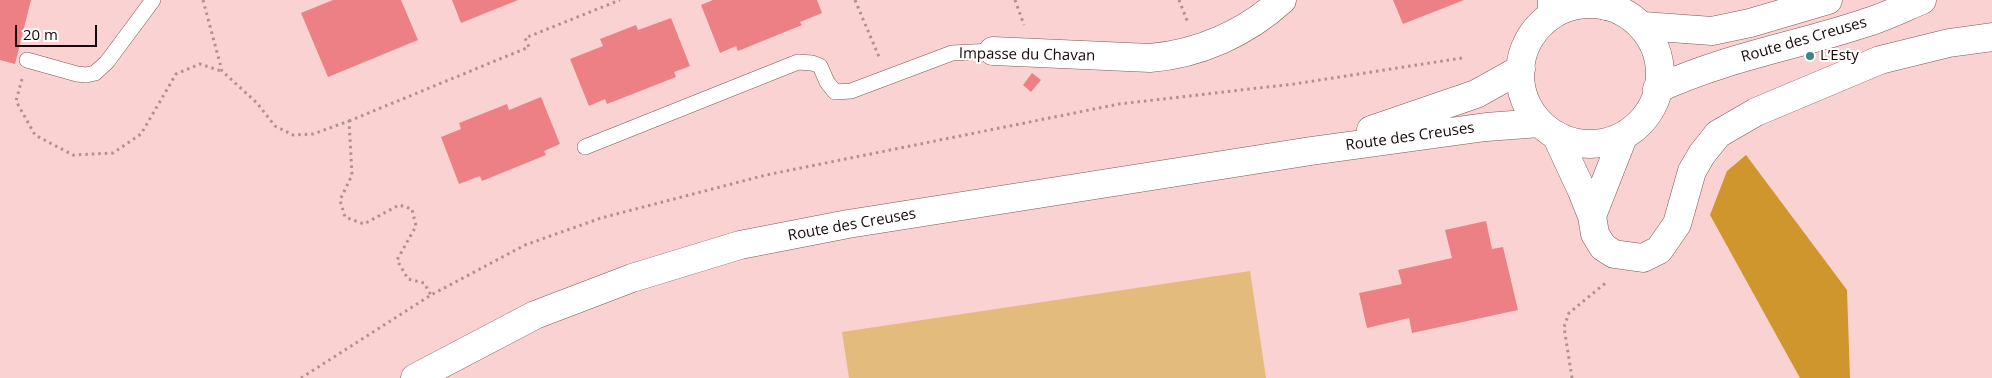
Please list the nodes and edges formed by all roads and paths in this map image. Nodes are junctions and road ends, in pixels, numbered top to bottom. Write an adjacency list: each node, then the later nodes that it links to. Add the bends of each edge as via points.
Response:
1 (153, 0): 14 (lane, via 107,62 95,73 77,74)
2 (203, 0): 16 (path)
3 (620, 0): 19 (path, via 525,38 530,47)
4 (855, 0): 17 (path)
5 (1282, 0): 12 (main road, Impasse du Chavan, via 1267,14 1234,34 1176,56 1150,58)
6 (1828, 0): 10 (main road, Route des Creuses, via 1712,31)
7 (1922, 0): 18 (main road, Route des Creuses, via 1866,23 1728,63)
8 (1604, 3): 9 (main road, Route des Creuses); 10 (main road, Route des Creuses)
9 (1552, 7): 15 (main road, Route des Creuses, via 1526,48)
10 (1643, 26): 18 (main road, Route des Creuses, via 1660,60)
11 (1992, 38): 25 (main road, via 1949,43 1880,60 1756,112 1718,134 1692,172 1677,224 1667,240 1659,250 1643,258)
12 (993, 51): 17 (lane, Impasse du Chavan, via 952,53)
13 (1462, 58): 26 (path, via 1294,84 1118,104 766,176 592,221 525,245)
14 (27, 60): 16 (path, via 16,101 35,135 72,155 113,153 141,134 176,74 200,64)
15 (1520, 69): 20 (main road, Route des Creuses, via 1528,107); 23 (main road, Route des Creuses, via 1476,94)
16 (222, 71): 19 (path, via 257,103 275,126 293,136 313,134)
17 (887, 78): 22 (lane, Impasse du Chavan, via 851,92 835,92 820,66 798,62)
18 (1657, 89): 21 (main road, Route des Creuses, via 1654,106 1639,125)
19 (348, 121): 26 (path, via 352,175 340,200 346,217 364,224 399,206 412,209 416,226 397,260 408,279 424,283)
20 (1548, 129): 21 (main road, Route des Creuses, via 1575,142 1596,144); 23 (main road, Route des Creuses, via 1486,126); 24 (main road)
21 (1623, 137): 24 (main road)
22 (586, 147)
23 (1311, 151): 28 (main road, Route des Creuses, via 848,224 740,246 632,278 535,315)
24 (1592, 216): 25 (main road, via 1603,247)
25 (1626, 257): 29 (path, via 1600,289 1569,312 1564,327)
26 (432, 295): 27 (path)
27 (301, 378)
28 (415, 378)
29 (1572, 378)

